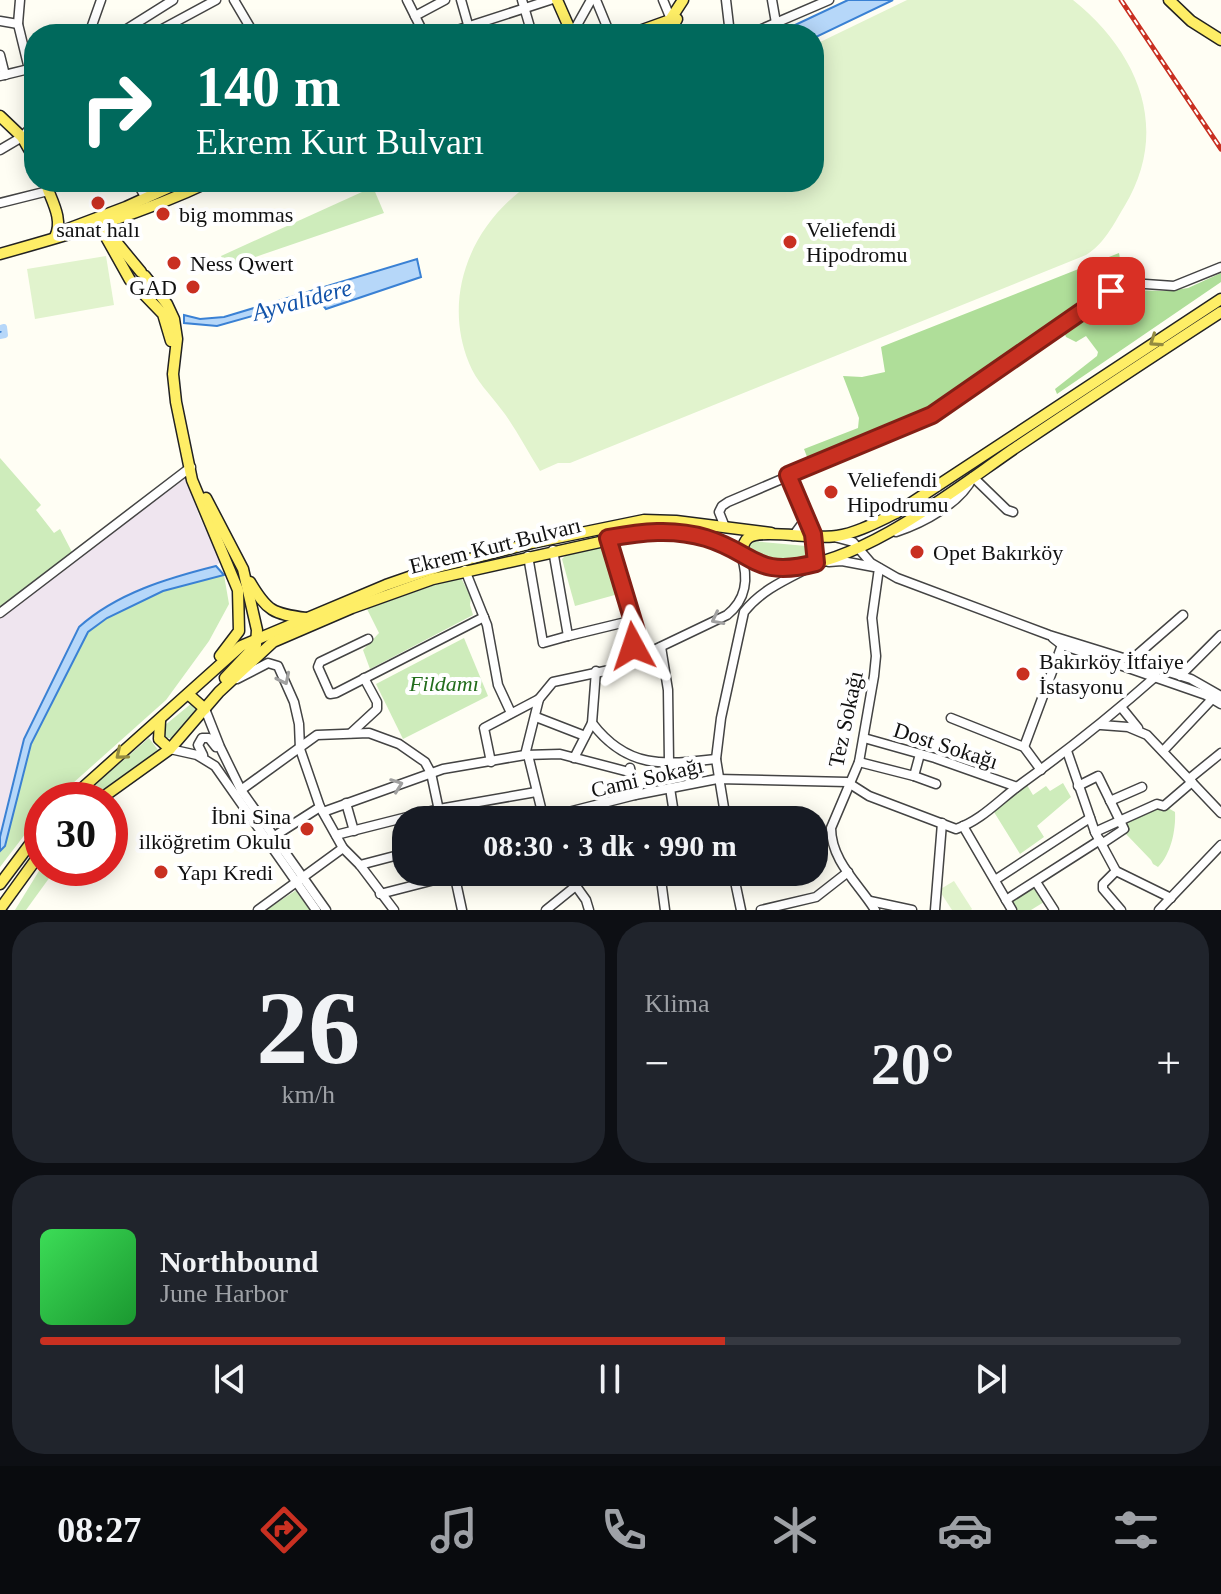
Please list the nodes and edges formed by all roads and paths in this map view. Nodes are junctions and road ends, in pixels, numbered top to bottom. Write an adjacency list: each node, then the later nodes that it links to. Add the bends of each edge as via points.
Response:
1 (20, 0): 23 (street)
2 (101, 0): 24 (street)
3 (173, 0): 25 (street)
4 (216, 0): 26 (street)
5 (234, 0): 27 (street)
6 (407, 0): 20 (street)
7 (445, 0): 20 (street)
8 (461, 0): 29 (street)
9 (550, 0): 19 (street)
10 (557, 0): 32 (main road)
11 (594, 0): 33 (street); 34 (street)
12 (663, 0): 35 (street)
13 (686, 0): 36 (main road)
14 (726, 0): 37 (street)
15 (772, 0): 22 (street)
16 (829, 0): 18 (street)
17 (1169, 0): 38 (main road)
18 (818, 2): 22 (street)
19 (524, 4): 30 (street); 31 (street)
20 (415, 16): 28 (street)
21 (0, 21): 23 (street)
22 (776, 23)
23 (18, 24): 39 (street)
24 (93, 24)
25 (135, 24)
26 (170, 24)
27 (248, 24)
28 (419, 24)
29 (468, 24)
30 (478, 24)
31 (529, 24)
32 (568, 24)
33 (578, 24)
34 (605, 24)
35 (672, 24)
36 (674, 24)
37 (729, 24)
38 (1221, 40)
39 (24, 43)
40 (0, 55): 42 (street)
41 (24, 70): 42 (street)
42 (2, 75)
43 (0, 116): 45 (main road)
44 (24, 135): 45 (street)
45 (22, 137): 46 (main road); 47 (street)
46 (24, 140)
47 (0, 150)
48 (32, 192): 54 (street)
49 (49, 192): 55 (main road)
50 (142, 192): 53 (street)
51 (160, 192): 53 (main road)
52 (188, 192): 56 (main road)
53 (146, 199): 57 (main road)
54 (0, 203)
55 (55, 207): 58 (main road); 59 (main road)
56 (114, 221): 57 (main road); 60 (main road)
57 (99, 223): 58 (main road); 60 (main road)
58 (77, 228): 59 (main road); 60 (main road)
59 (55, 236): 61 (main road)
60 (115, 245): 63 (main road); 64 (main road)
61 (0, 252)
62 (1221, 267): 69 (street, via 1174,286 1131,283 1111,291 932,415)
63 (143, 274): 64 (main road, via 142,284); 67 (main road, via 174,319)
64 (132, 283): 67 (main road, via 163,314)
65 (1221, 299): 76 (main road, Ekrem Kurt Bulvarı, one-way to 76, via 925,496 863,528)
66 (1221, 312): 70 (main road, Ekrem Kurt Bulvarı)
67 (174, 355): 68 (main road, via 176,402)
68 (191, 467): 85 (main road); 90 (main road, via 196,492 234,575); 92 (street)
69 (788, 475): 72 (street); 73 (street, via 722,506)
70 (973, 477): 71 (street); 79 (main road, Ekrem Kurt Bulvarı)
71 (1013, 512)
72 (807, 517): 75 (street); 78 (street)
73 (725, 527): 74 (main road, Ekrem Kurt Bulvarı); 95 (main road, Ekrem Kurt Bulvarı, via 644,520 592,530 418,573)
74 (771, 533): 75 (main road, Ekrem Kurt Bulvarı); 81 (main road, via 748,538)
75 (793, 536): 78 (main road, Ekrem Kurt Bulvarı)
76 (829, 537): 78 (main road, Ekrem Kurt Bulvarı); 79 (street)
77 (608, 538): 80 (main road, Ekrem Kurt Bulvarı); 81 (main road, Ekrem Kurt Bulvarı, via 679,532 708,538); 96 (street)
78 (812, 538): 83 (main road)
79 (859, 548): 83 (main road, Ekrem Kurt Bulvarı); 84 (street)
80 (553, 550): 82 (main road, Ekrem Kurt Bulvarı); 99 (street)
81 (741, 555): 83 (main road, Ekrem Kurt Bulvarı, via 774,569); 87 (street)
82 (528, 556): 86 (main road, Ekrem Kurt Bulvarı); 99 (street, via 543,643)
83 (816, 563): 84 (street, via 842,561); 88 (street)
84 (879, 568): 97 (street); 127 (street, Tez Sokağı, via 872,618 876,656)
85 (243, 569): 89 (main road); 95 (main road, via 270,610)
86 (465, 570): 94 (street); 111 (main road, Ekrem Kurt Bulvarı, via 367,602 273,642)
87 (746, 583): 88 (street, via 750,594); 91 (street)
88 (761, 595): 91 (street)
89 (252, 603): 90 (main road); 100 (main road)
90 (239, 605): 110 (main road, via 235,640)
91 (742, 609): 103 (street, one-way to 103); 139 (street)
92 (0, 613)
93 (1183, 615): 104 (street)
94 (484, 617): 109 (street); 118 (street, via 498,685)
95 (308, 618): 100 (main road, Ekrem Kurt Bulvarı)
96 (634, 620): 99 (street); 105 (street)
97 (1049, 635): 102 (street); 104 (street)
98 (1221, 635): 108 (street)
99 (568, 636)
100 (258, 638): 110 (main road, Ekrem Kurt Bulvarı); 111 (main road, via 226,676)
101 (368, 639): 109 (street, via 318,667 330,694)
102 (1062, 645): 107 (street); 128 (street)
103 (661, 647): 105 (street); 141 (street)
104 (1130, 661): 107 (street)
105 (626, 663): 106 (street)
106 (596, 671): 114 (street, via 553,682); 122 (street)
107 (1156, 673): 108 (street); 113 (street); 116 (street)
108 (1180, 676): 113 (street)
109 (364, 678): 125 (street, via 377,709)
110 (199, 683): 112 (main road)
111 (222, 689): 117 (main road); 130 (street, one-way to 130, via 264,665 278,666 298,715)
112 (188, 694): 117 (main road); 121 (main road)
113 (1217, 696): 115 (street); 132 (street)
114 (539, 699): 118 (street); 119 (street)
115 (1221, 704)
116 (1121, 707): 123 (street); 124 (street)
117 (205, 709): 129 (main road); 144 (street)
118 (511, 713): 140 (street, via 484,728)
119 (536, 717): 126 (street); 135 (street)
120 (951, 718): 128 (street)
121 (160, 721): 129 (main road, via 159,739); 150 (main road, one-way to 150)
122 (592, 723): 126 (street); 138 (street, via 604,739)
123 (1101, 725): 124 (street); 131 (street)
124 (1138, 729): 132 (street)
125 (351, 733): 130 (street, via 317,735); 146 (street, via 369,733 399,744 425,762)
126 (585, 736): 137 (street)
127 (864, 738): 134 (street, Dost Sokağı); 142 (street, Tez Sokağı)
128 (1024, 747): 143 (street)
129 (170, 749): 136 (street); 151 (main road)
130 (300, 749): 158 (street); 169 (street)
131 (1067, 751): 143 (street); 154 (street)
132 (1163, 751): 149 (street)
133 (1221, 753): 149 (street)
134 (920, 754): 147 (street); 155 (street, Dost Sokağı)
135 (526, 755): 137 (street); 140 (street); 159 (street)
136 (204, 757): 144 (street, via 198,745 209,738); 189 (street)
137 (574, 758): 145 (street)
138 (633, 759): 141 (street); 145 (street)
139 (716, 759): 141 (street); 148 (street)
140 (491, 762): 146 (street)
141 (669, 762)
142 (859, 762): 147 (street); 152 (street, Tez Sokağı)
143 (1041, 770): 155 (street)
144 (231, 771): 158 (street)
145 (629, 772): 160 (street)
146 (431, 773): 162 (street, one-way to 146); 163 (street)
147 (914, 776): 153 (street)
148 (717, 779): 152 (street, Cami Sokağı); 157 (street, Cami Sokağı); 168 (street)
149 (1190, 781): 170 (street); 173 (street, via 1164,806 1157,804)
150 (90, 782)
151 (124, 782)
152 (850, 784): 174 (street); 186 (street, Tez Sokağı, via 831,828 838,858)
153 (936, 784)
154 (1078, 786): 161 (street, via 1098,776); 171 (street)
155 (1017, 787): 175 (street)
156 (1142, 787): 161 (street)
157 (670, 788): 160 (street, Cami Sokağı); 167 (street)
158 (241, 790): 178 (street)
159 (536, 792): 164 (street); 165 (street)
160 (635, 795): 166 (street, Cami Sokağı)
161 (1110, 801): 173 (street)
162 (346, 803): 169 (street); 176 (street)
163 (438, 806)
164 (456, 806)
165 (538, 806)
166 (594, 806)
167 (673, 806)
168 (723, 806)
169 (322, 809): 177 (street); 178 (street)
170 (1221, 813)
171 (1090, 818): 179 (street); 188 (street)
172 (392, 821): 176 (street)
173 (1120, 821): 179 (street); 179 (street, via 1124,829)
174 (942, 823): 175 (street); 216 (street)
175 (963, 826): 188 (street)
176 (354, 831): 177 (street)
177 (336, 835): 181 (street)
178 (273, 837): 189 (street)
179 (1100, 838): 185 (street); 190 (street)
180 (1221, 845): 199 (street)
181 (343, 848): 184 (street); 189 (street)
182 (24, 852): 191 (main road)
183 (392, 857): 184 (street)
184 (360, 865): 198 (street)
185 (1116, 871): 199 (street); 219 (street, via 1103,889)
186 (848, 872): 201 (street, Tez Sokağı); 213 (street, via 816,897)
187 (24, 874): 203 (main road)
188 (995, 880): 200 (street)
189 (300, 882): 204 (street); 205 (street); 206 (street)
190 (1036, 882): 200 (street); 202 (street)
191 (0, 884)
192 (408, 886): 198 (street)
193 (457, 886): 208 (street)
194 (576, 886): 209 (street)
195 (578, 886): 210 (street)
196 (662, 886): 211 (street)
197 (736, 886): 212 (street)
198 (380, 894): 207 (street)
199 (1171, 898): 220 (street)
200 (1006, 900): 217 (street)
201 (870, 901): 214 (street, Tez Sokağı); 215 (street)
202 (1053, 907): 218 (street)
203 (2, 909)
204 (258, 910)
205 (316, 910)
206 (326, 910)
207 (394, 910)
208 (462, 910)
209 (546, 910)
210 (589, 910)
211 (665, 910)
212 (741, 910)
213 (761, 910)
214 (875, 910)
215 (912, 910)
216 (935, 910)
217 (1012, 910)
218 (1041, 910)
219 (1121, 910)
220 (1159, 910)

